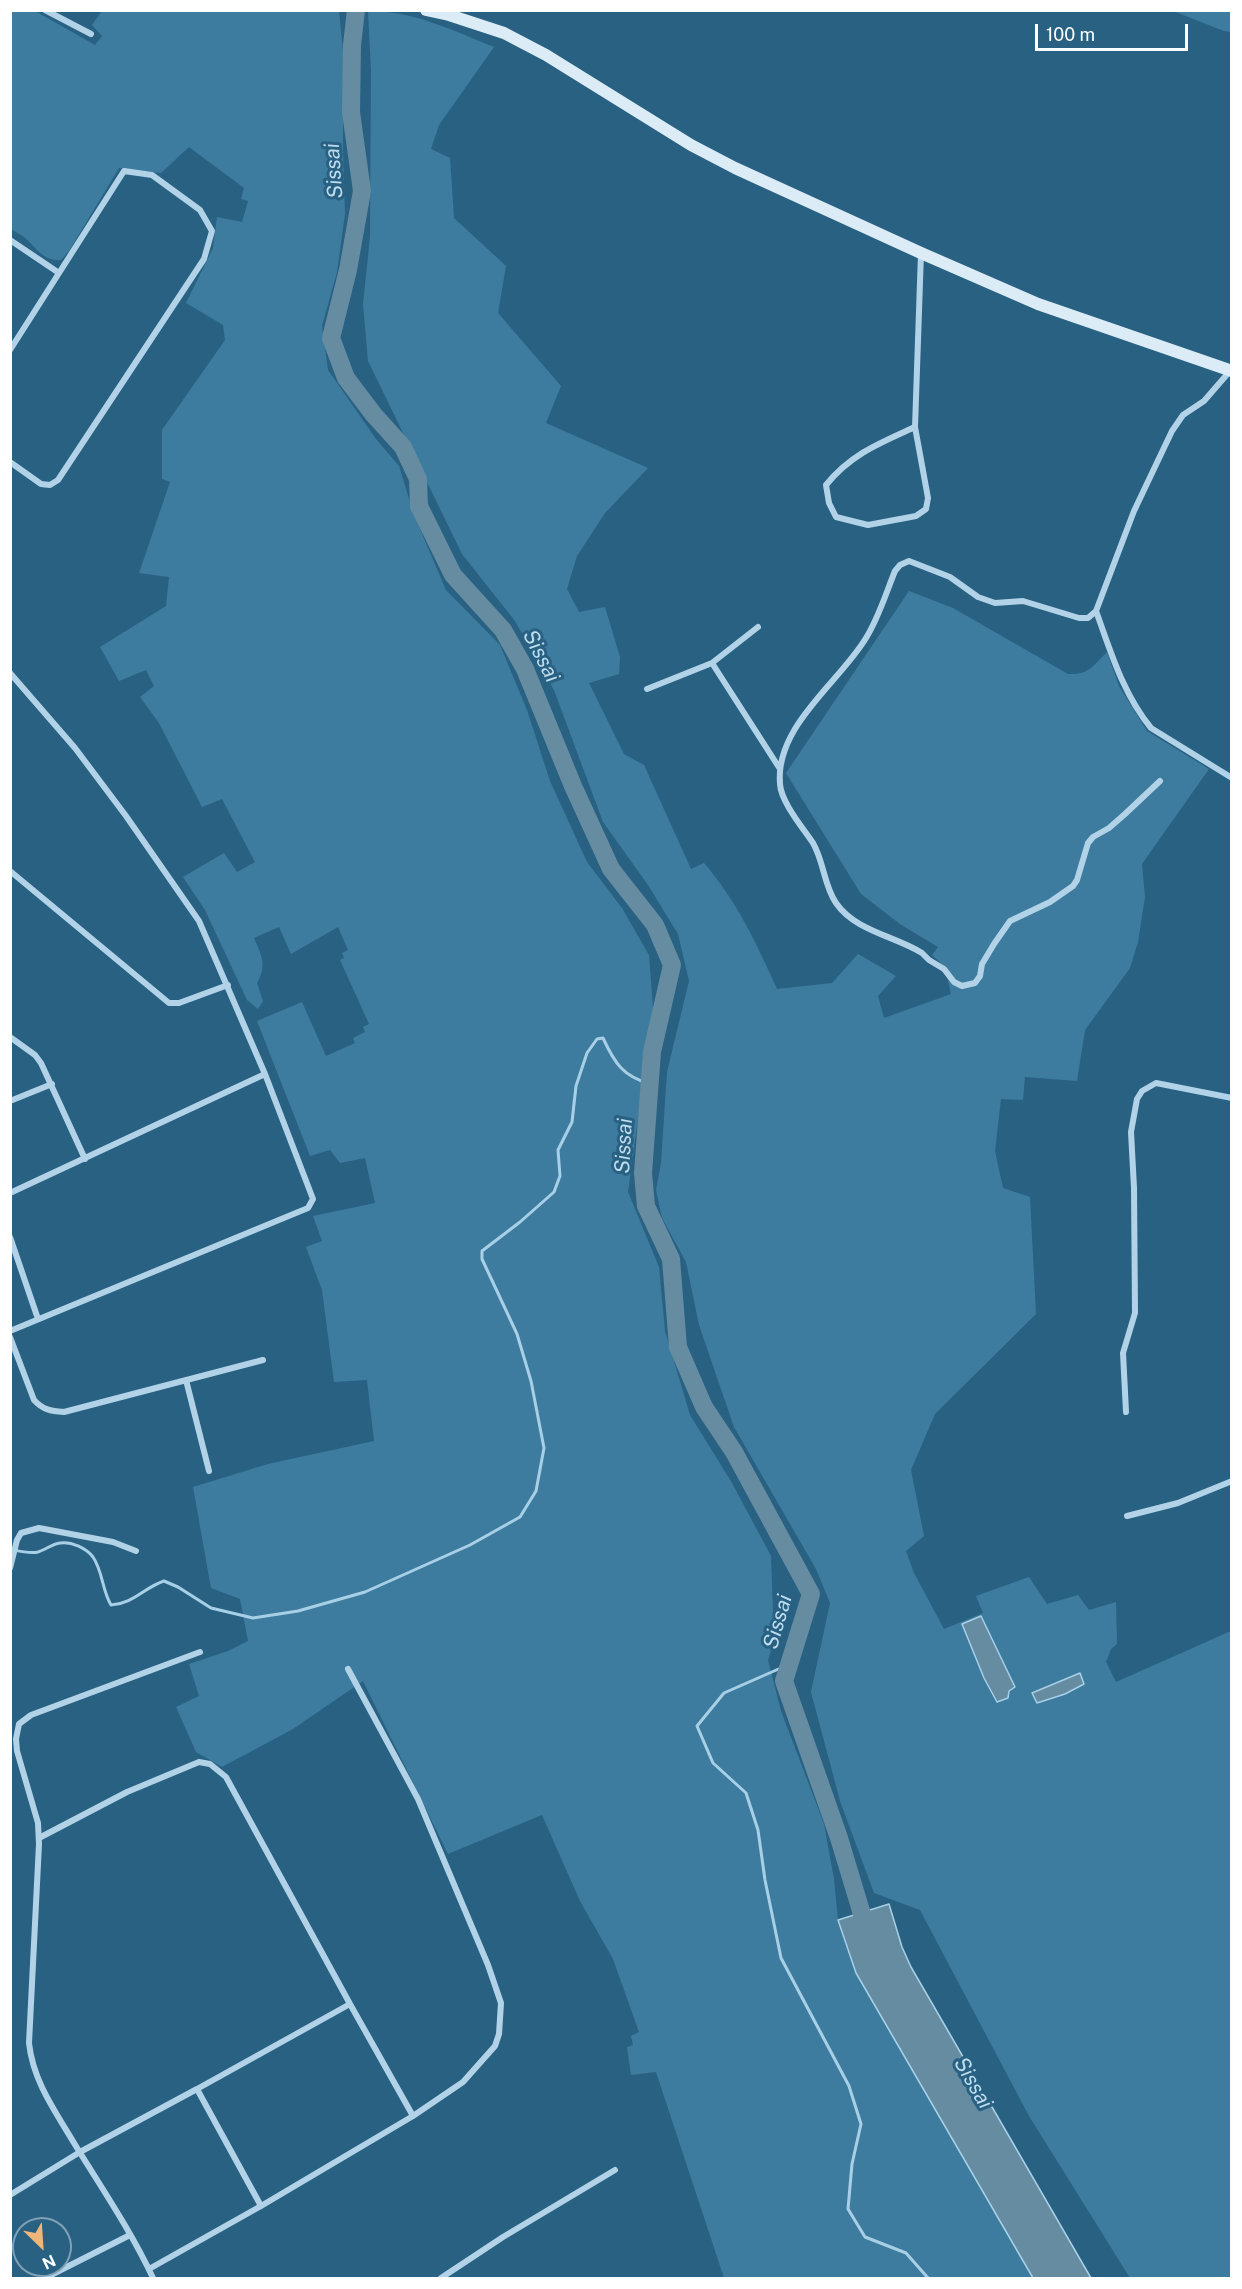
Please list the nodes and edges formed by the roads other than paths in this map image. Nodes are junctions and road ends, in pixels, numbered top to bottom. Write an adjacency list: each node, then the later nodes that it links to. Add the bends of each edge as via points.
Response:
1 (45, 10): 3 (street)
2 (426, 10): 5 (street, via 504,33 726,164)
3 (91, 34)
4 (10, 240): 6 (street)
5 (921, 253): 8 (street, via 1038,303); 9 (street)
6 (59, 273): 7 (street); 10 (street, via 124,171 152,175 200,210 212,231 204,259 58,480 50,485 41,484)
7 (10, 350)
8 (1231, 370): 11 (street, via 1204,401 1183,415 1172,431 1131,520)
9 (915, 427): 9 (street, via 928,498 926,509 916,516 868,525 836,517 826,485 839,469 865,450)
10 (10, 462)
11 (1096, 611): 16 (street, via 1088,618 1078,618 1023,601 995,603 978,597 950,577 909,561 903,563 895,571 866,638 784,748); 17 (street, via 1125,688 1151,728)
12 (758, 627): 13 (street)
13 (712, 663): 15 (street); 16 (street)
14 (10, 674): 20 (street, via 75,748 173,882 199,921)
15 (647, 689)
16 (780, 769): 18 (street, via 783,797 817,850 836,903 858,922 922,953 962,986 975,983 1010,921 1073,886 1088,843)
17 (1232, 778)
18 (1160, 781)
19 (10, 871): 20 (street, via 169,1003)
20 (228, 985): 22 (street)
21 (10, 1037): 23 (street, via 35,1055)
22 (265, 1074): 26 (street); 29 (street, via 312,1192 312,1204)
23 (52, 1084): 25 (street); 26 (street)
24 (1232, 1098): 34 (street, via 1156,1083 1137,1099 1131,1132 1135,1313 1123,1353)
25 (10, 1101)
26 (85, 1159): 27 (street)
27 (10, 1193)
28 (10, 1236): 29 (street)
29 (38, 1319): 30 (street)
30 (10, 1331)
31 (10, 1337): 33 (street, via 34,1400 48,1410 64,1412)
32 (263, 1360): 33 (street)
33 (186, 1380): 35 (street)
34 (1126, 1412)
35 (209, 1471)
36 (1232, 1481): 37 (street, via 1178,1503)
37 (1127, 1516)
38 (136, 1551): 39 (street, via 113,1542 39,1528 21,1533)
39 (11, 1566)
40 (200, 1652): 42 (street, via 31,1715 19,1724 17,1750)
41 (348, 1669): 45 (street, via 418,1799 501,2003 499,2034 483,2062 463,2082)
42 (39, 1838): 43 (street, via 127,1792 199,1762 210,1764 226,1777); 46 (street, via 28,2043 43,2092)
43 (350, 2004): 44 (street); 45 (street)
44 (197, 2089): 46 (street); 49 (street)
45 (413, 2116): 49 (street)
46 (80, 2152): 48 (street); 50 (street)
47 (615, 2170): 54 (street)
48 (10, 2195)
49 (261, 2206): 51 (street)
50 (130, 2235): 51 (street); 52 (street)
51 (149, 2269): 53 (street)
52 (45, 2278)
53 (153, 2278)
54 (441, 2278)

